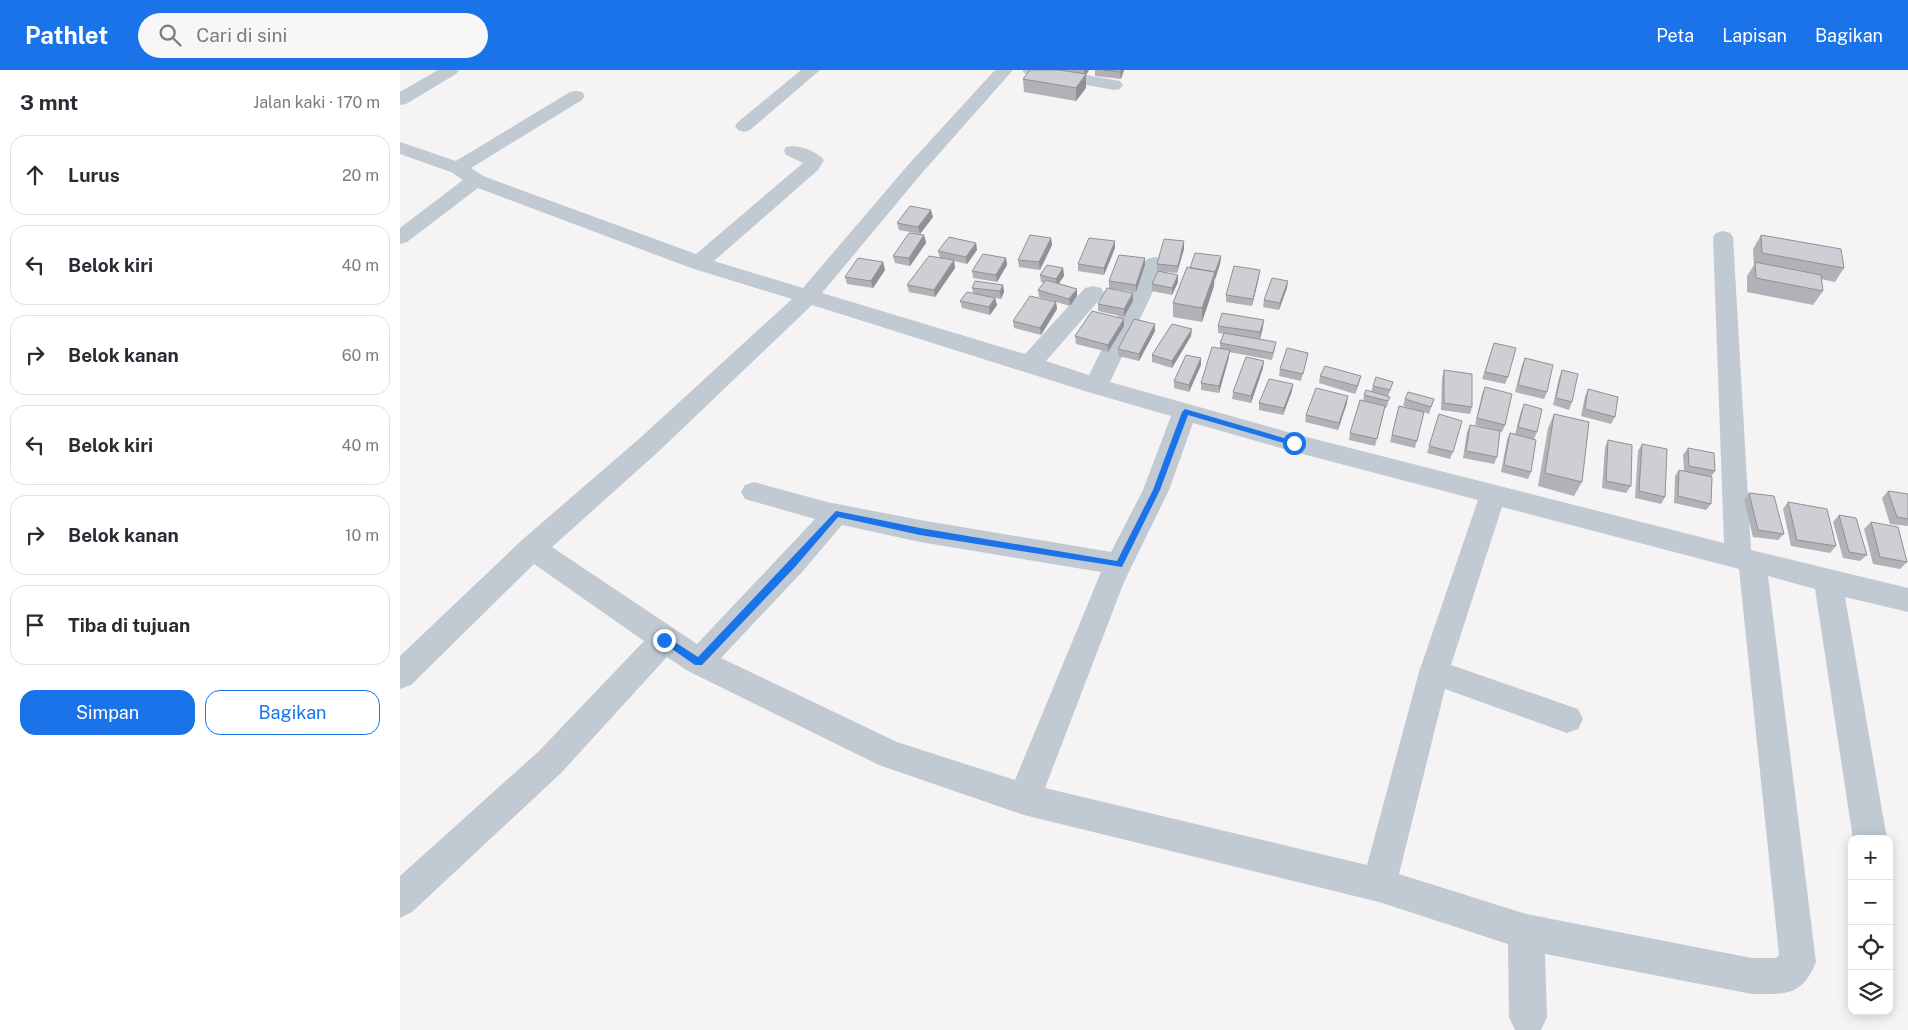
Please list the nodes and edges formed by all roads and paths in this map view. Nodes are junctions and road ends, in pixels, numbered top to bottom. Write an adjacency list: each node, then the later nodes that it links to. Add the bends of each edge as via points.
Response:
1 (450, 70): 7 (street)
2 (810, 70): 8 (street)
3 (1004, 70): 17 (street)
4 (1031, 70): 5 (street)
5 (1114, 85)
6 (576, 96): 11 (street)
7 (400, 100)
8 (744, 126)
9 (400, 148): 11 (street)
10 (793, 151): 14 (street, via 814,160 811,166)
11 (467, 174): 13 (street); 14 (street)
12 (1723, 237): 25 (street)
13 (400, 238)
14 (699, 263): 17 (street)
15 (1155, 264): 19 (street)
16 (1093, 294): 18 (street)
17 (809, 295): 18 (street); 24 (street, via 649,445)
18 (1030, 364): 19 (street)
19 (1096, 386): 20 (street)
20 (1185, 412): 22 (street); 26 (street, via 1156,490)
21 (754, 492): 23 (street)
22 (1493, 494): 25 (street); 31 (street)
23 (836, 514): 26 (street); 30 (street)
24 (532, 548): 29 (street); 32 (street)
25 (1745, 559): 27 (street); 38 (street, via 1798,962 1784,976 1752,976)
26 (1119, 564): 34 (street)
27 (1828, 581): 28 (street); 35 (street)
28 (1908, 600)
29 (664, 640): 30 (street); 37 (street, via 550,762)
30 (699, 662): 34 (street, via 890,755)
31 (1434, 672): 33 (street); 36 (street)
32 (400, 676)
33 (1567, 719)
34 (1024, 800): 36 (street)
35 (1869, 835)
36 (1379, 885): 38 (street)
37 (400, 900)
38 (1526, 932): 39 (street)
39 (1528, 1017)

